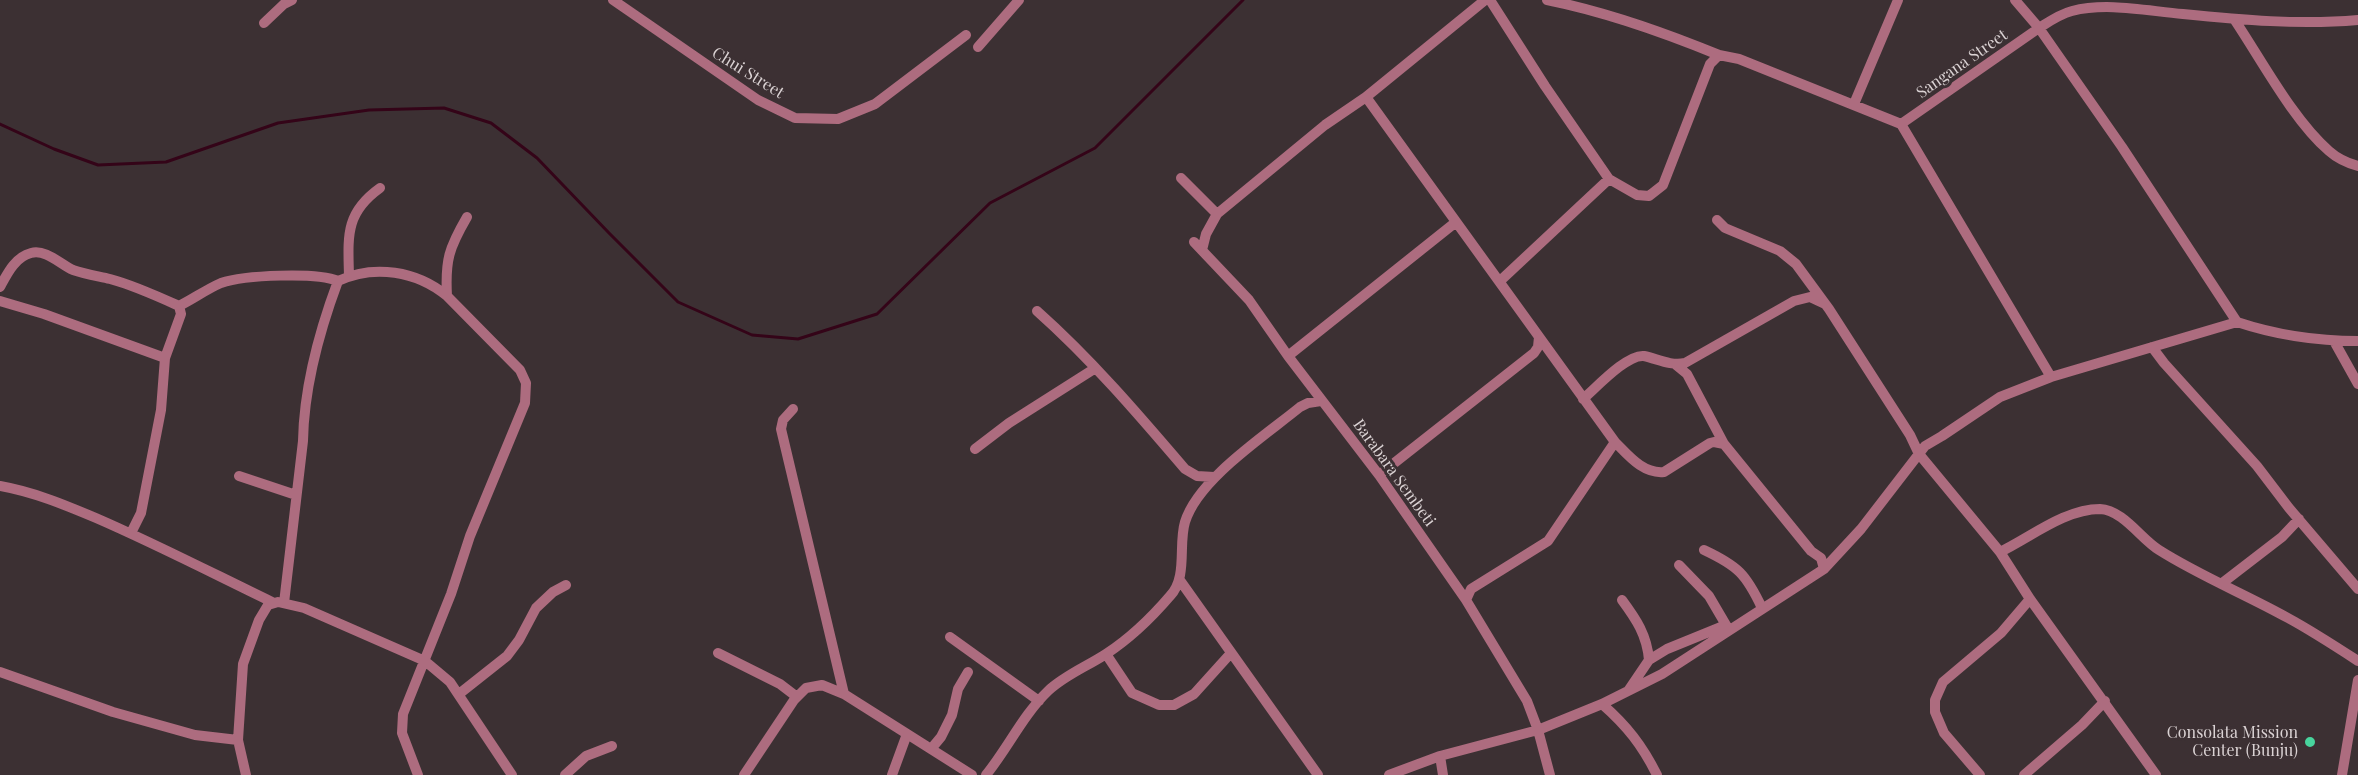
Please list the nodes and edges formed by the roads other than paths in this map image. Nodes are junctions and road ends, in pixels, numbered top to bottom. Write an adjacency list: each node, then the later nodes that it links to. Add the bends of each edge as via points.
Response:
1 (292, 0): 11 (street)
2 (613, 0): 13 (street, Chui Street, via 758,100 795,118 838,119 866,108)
3 (1019, 0): 14 (street)
4 (1485, 0): 16 (street, Barabara Sembeti)
5 (1490, 0): 21 (street)
6 (1547, 0): 15 (street, via 1661,31)
7 (1898, 0): 17 (street)
8 (2015, 0): 12 (street)
9 (2234, 19): 10 (street, Sangana Street); 12 (street, Sangana Street, via 2093,8 2072,10); 19 (street, via 2306,126 2339,159)
10 (2358, 20)
11 (264, 23)
12 (2039, 28): 18 (street, Sangana Street); 36 (street)
13 (966, 35)
14 (978, 47)
15 (1719, 55): 17 (street, via 1739,59); 21 (street, via 1710,64 1663,185 1644,196)
16 (1366, 97): 23 (street, Barabara Sembeti, via 1325,125); 26 (street)
17 (1854, 104): 18 (street)
18 (1901, 124): 45 (street)
19 (2358, 166)
20 (1180, 178): 23 (street)
21 (1609, 179): 29 (street)
22 (380, 188): 27 (street, via 356,210 348,238)
23 (1217, 214): 41 (street, Barabara Sembeti, via 1198,246 1248,300)
24 (467, 217): 31 (street, via 451,245 446,267)
25 (1718, 220): 33 (street, via 1725,228 1788,256)
26 (1455, 222): 29 (street); 41 (street)
27 (349, 276): 28 (street); 31 (street, via 395,271 435,286)
28 (338, 281): 34 (street, via 314,275 236,280 220,284); 58 (street, via 311,370)
29 (1500, 281): 37 (street)
30 (0, 287): 34 (street, via 18,261 30,253 40,253 72,269)
31 (447, 296): 81 (street, via 520,370 526,382 525,403)
32 (0, 301): 42 (street)
33 (1825, 304): 43 (street, via 1810,297 1794,301); 53 (street)
34 (179, 306): 42 (street, via 181,314)
35 (1037, 311): 44 (street)
36 (2237, 322): 38 (street); 40 (street)
37 (1539, 337): 47 (street); 54 (street, via 1534,353)
38 (2334, 341): 39 (street); 46 (street)
39 (2358, 341)
40 (2152, 347): 45 (street); 59 (street)
41 (1288, 356): 48 (street, Barabara Sembeti)
42 (165, 358): 60 (street, via 162,410 141,513)
43 (1676, 365): 47 (street, via 1636,356); 51 (street, via 1687,374)
44 (1094, 369): 52 (street); 56 (street, via 1121,394 1185,469 1197,476)
45 (2052, 377): 53 (street, via 2000,397 1925,446)
46 (2358, 384)
47 (1583, 399): 50 (street)
48 (1321, 401): 54 (street, Barabara Sembeti); 56 (street, via 1300,407)
49 (793, 409): 88 (street, via 781,429)
50 (1615, 442): 51 (street, via 1641,466 1656,473 1664,472 1710,443); 70 (street, via 1548,541 1471,589)
51 (1724, 444): 64 (street, via 1811,551 1821,558)
52 (975, 449)
53 (1919, 454): 62 (street); 64 (street, via 1861,530)
54 (1379, 475): 70 (street, Barabara Sembeti)
55 (239, 477): 58 (street)
56 (1214, 477): 65 (street, via 1185,522)
57 (0, 486): 60 (street, via 63,504)
58 (296, 495): 73 (street)
59 (2299, 519): 66 (street); 68 (street)
60 (131, 533): 72 (street)
61 (1704, 550): 74 (street, via 1740,570)
62 (2000, 552): 66 (street, via 2062,519 2103,509 2119,516 2146,542); 69 (street)
63 (1679, 565): 75 (street, via 1709,596)
64 (1824, 569): 74 (street)
65 (1179, 579): 78 (street); 79 (street, via 1172,595)
66 (2221, 584): 82 (street, via 2289,618)
67 (566, 585): 87 (street, via 536,608 507,656)
68 (2358, 590)
69 (2030, 599): 91 (street); 112 (street, via 2001,633 1943,682 1935,700 1935,712 1944,733)
70 (1466, 600): 93 (street, Barabara Sembeti, via 1527,701)
71 (1622, 600): 80 (street, via 1638,621)
72 (272, 602): 73 (street); 95 (street, via 259,620 243,664)
73 (284, 603): 81 (street)
74 (1762, 608): 75 (street)
75 (1726, 628): 80 (street, via 1666,649); 86 (street, via 1662,674)
76 (950, 637): 90 (street)
77 (718, 653): 89 (street, via 780,684)
78 (1231, 653): 79 (street, via 1194,694 1167,705 1132,693); 107 (street)
79 (1106, 654): 90 (street, via 1068,675)
80 (1649, 660): 86 (street)
81 (425, 661): 87 (street); 100 (street, via 403,714 402,733)
82 (2358, 661)
83 (0, 672): 95 (street, via 123,715 195,735)
84 (968, 672): 97 (street, via 958,689 952,715)
85 (2358, 680): 115 (street)
86 (1628, 691): 92 (street)
87 (459, 694): 101 (street)
88 (844, 694): 89 (street, via 822,686 806,688); 94 (street)
89 (797, 697): 103 (street)
90 (1039, 700): 106 (street)
91 (2105, 701): 113 (street); 114 (street)
92 (1602, 704): 93 (street); 111 (street, via 1624,723)
93 (1538, 730): 98 (street); 110 (street, Barabara Sembeti)
94 (907, 734): 97 (street); 104 (street)
95 (238, 740): 99 (street)
96 (612, 746): 102 (street, via 586,756)
97 (931, 749): 105 (street)
98 (1440, 756): 108 (street); 109 (street)
99 (246, 775)
100 (418, 775)
101 (512, 775)
102 (565, 775)
103 (744, 775)
104 (892, 775)
105 (972, 775)
106 (986, 775)
107 (1318, 775)
108 (1389, 775)
109 (1443, 775)
110 (1550, 775)
111 (1657, 775)
112 (1980, 775)
113 (2024, 775)
114 (2156, 775)
115 (2342, 775)

